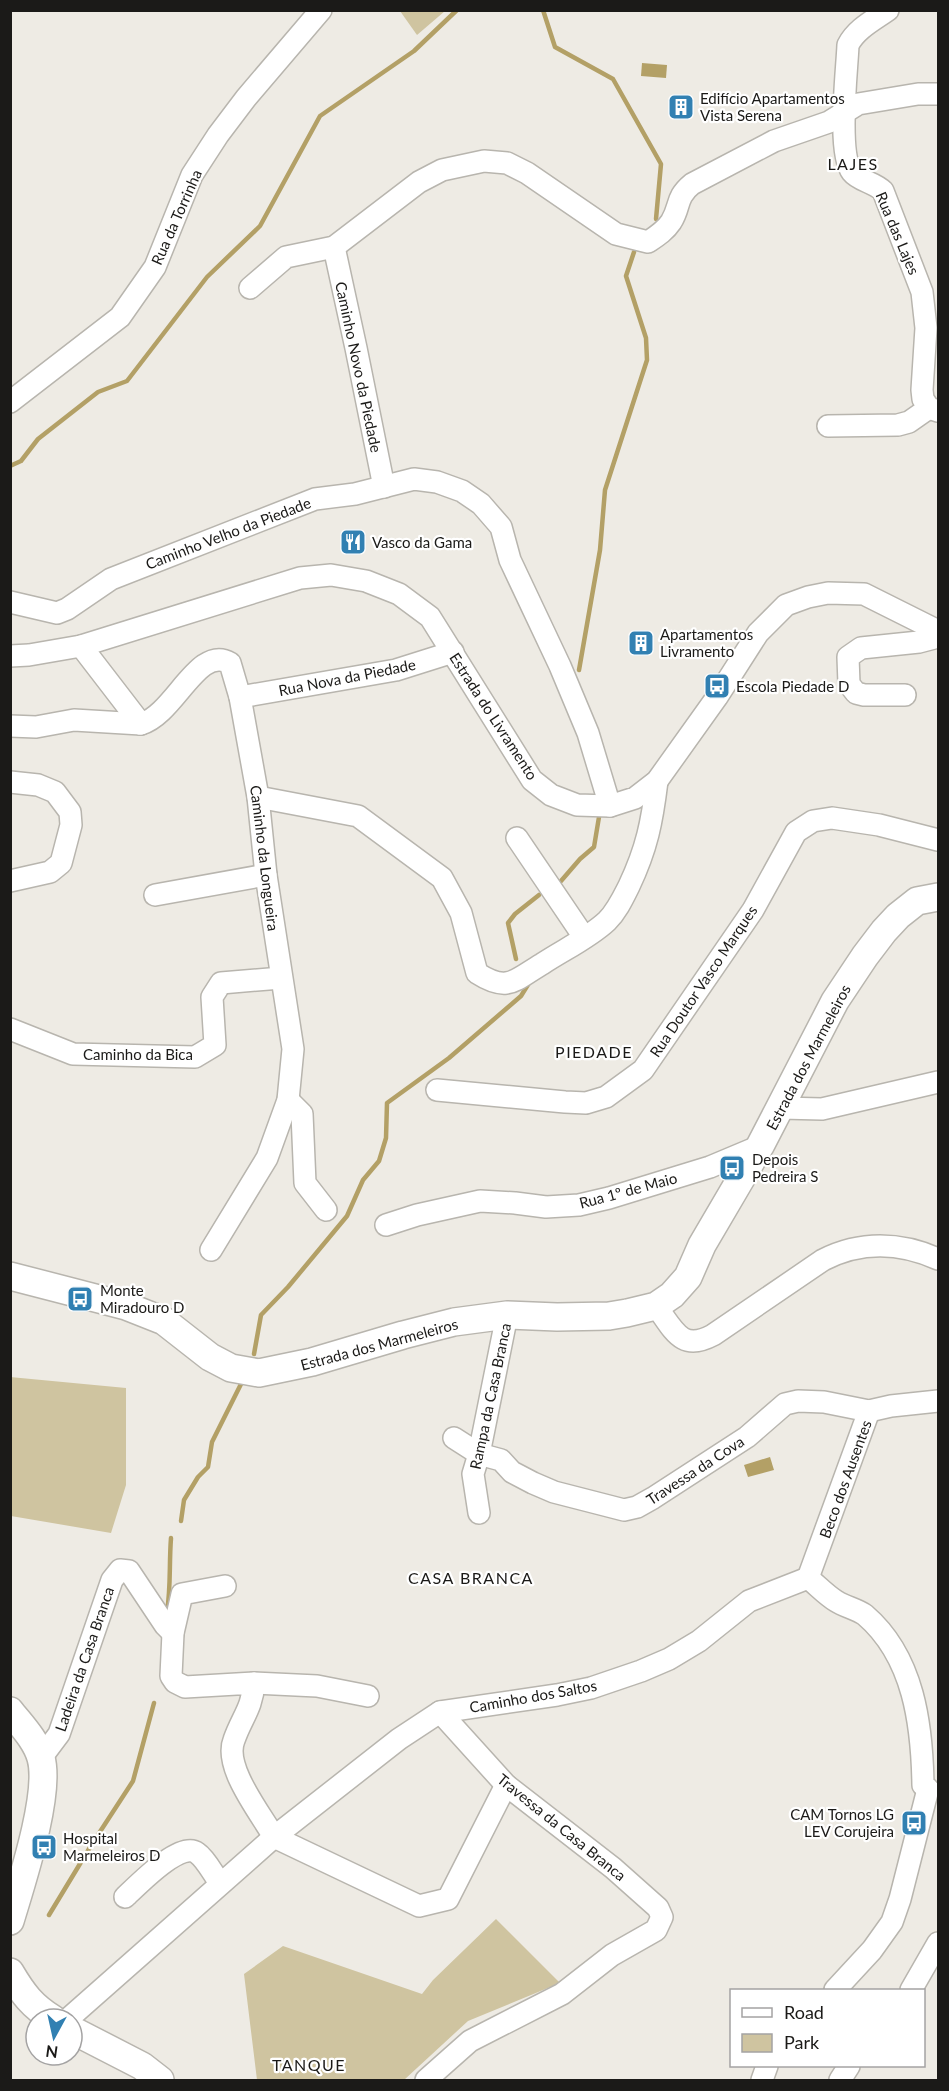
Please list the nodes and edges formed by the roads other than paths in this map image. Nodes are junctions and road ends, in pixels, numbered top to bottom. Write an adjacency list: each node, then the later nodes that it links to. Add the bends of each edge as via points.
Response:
1 (321, 10): 7 (street, Rua da Torrinha, via 218,135 192,175 155,267 120,317)
2 (888, 10): 4 (street, Rua das Lajes, via 859,30 848,45)
3 (939, 94): 4 (street, via 858,104)
4 (844, 115): 5 (street, via 774,141 692,184 678,200 670,224 648,242 615,234 527,173 507,163 484,160 442,170 419,182); 8 (street, Rua das Lajes, via 845,155 852,171 883,191 922,292 926,328 922,390 923,399)
5 (334, 248): 6 (street, via 286,257); 10 (street, Caminho Novo da Piedade)
6 (250, 288)
7 (10, 402)
8 (934, 410): 9 (street, via 898,425)
9 (828, 426)
10 (384, 487): 11 (street, Caminho Velho da Piedade, via 315,499 111,579 57,613); 24 (street, Caminho Velho da Piedade, via 414,479 462,490 501,527 510,560 588,732)
11 (10, 602)
12 (939, 631): 21 (street, Estrada do Livramento, via 864,594 828,593 786,605 758,633)
13 (939, 638): 17 (street, via 861,648 848,657 849,684 856,693)
14 (81, 646): 15 (street, Estrada do Livramento, via 300,578 331,575 366,581 399,594 430,617); 16 (street, Estrada do Livramento); 19 (street)
15 (453, 652): 18 (street, Rua Nova da Piedade, via 396,670); 24 (street, Estrada do Livramento, via 532,780 551,795 577,805)
16 (10, 656)
17 (904, 695)
18 (240, 697): 19 (street, Caminho da Longueira, via 230,663 211,660 151,721); 23 (street, Caminho da Longueira)
19 (141, 724): 20 (street, via 74,720 36,727)
20 (10, 726)
21 (657, 781): 24 (street, Estrada do Livramento, via 635,798); 31 (street, via 642,858 620,904 607,921)
22 (10, 782): 28 (street, via 38,785 54,792 70,812 71,825 61,863 50,872)
23 (258, 797): 27 (street, Caminho da Longueira); 31 (street, via 358,816 442,878 461,913 477,973 492,982 511,983)
24 (610, 806)
25 (517, 838): 31 (street)
26 (939, 840): 35 (street, Rua Doutor Vasco Marques, via 832,818 813,821 796,832 747,918 643,1070 606,1097 586,1103)
27 (267, 876): 29 (street); 32 (street, Caminho da Longueira)
28 (10, 881)
29 (155, 895)
30 (939, 897): 37 (main road, Estrada dos Marmeleiros, via 917,901 884,930 835,1001)
31 (584, 937)
32 (281, 978): 33 (street, Caminho da Bica, via 221,983 212,997 215,1045 195,1057 73,1054); 36 (street, Caminho da Longueira, via 293,1049)
33 (10, 1029)
34 (939, 1082): 37 (street, via 822,1109)
35 (437, 1090)
36 (288, 1100): 39 (street, via 302,1114 305,1183); 41 (street, Caminho da Longueira, via 267,1158)
37 (781, 1107): 38 (main road, Estrada dos Marmeleiros)
38 (760, 1146): 40 (street, Rua 1º de Maio, via 710,1167 579,1205 546,1207 480,1201); 44 (main road, Estrada dos Marmeleiros, via 702,1245 688,1277)
39 (326, 1210)
40 (386, 1225)
41 (211, 1250)
42 (939, 1259): 44 (street, via 917,1250 893,1247 864,1246 841,1251 701,1341 680,1338)
43 (10, 1276): 45 (main road, Estrada dos Marmeleiros, via 126,1306 164,1322 231,1368 259,1373 454,1322)
44 (656, 1306): 45 (main road, Estrada dos Marmeleiros, via 609,1316)
45 (507, 1315): 49 (street, Rampa da Casa Branca)
46 (939, 1401): 47 (street, Beco dos Ausentes)
47 (870, 1411): 49 (street, Travessa da Cova, via 824,1402 785,1404 747,1437 653,1498 624,1510 554,1492 512,1472 501,1460); 51 (street, Beco dos Ausentes)
48 (454, 1438): 49 (street, Travessa da Cova)
49 (480, 1454): 50 (street, Rampa da Casa Branca, via 473,1474)
50 (479, 1513)
51 (808, 1578): 57 (street, Caminho dos Saltos, via 749,1601 699,1641 641,1671 557,1695); 60 (street, via 837,1602 863,1613 896,1651 915,1700 922,1785)
52 (225, 1586): 53 (street, via 182,1594)
53 (173, 1632): 54 (street, via 171,1676 175,1682 185,1687); 58 (street, Ladeira da Casa Branca, via 129,1571 120,1570 112,1580 59,1734)
54 (254, 1683): 55 (street, via 317,1686); 61 (street, via 251,1706 232,1743 234,1764)
55 (368, 1696)
56 (10, 1711): 58 (main road)
57 (440, 1712): 59 (street, Travessa da Casa Branca); 61 (street, Caminho dos Saltos, via 399,1739)
58 (41, 1758): 64 (main road, via 39,1810)
59 (506, 1785): 61 (street, via 448,1899 419,1906); 74 (street, Travessa da Casa Branca, via 613,1868 658,1908 661,1922 656,1930 612,1955 562,1994 470,2041)
60 (933, 1787): 67 (street, via 892,1922)
61 (274, 1837): 62 (street, Caminho dos Saltos)
62 (220, 1883): 63 (street, via 198,1853 190,1849 160,1865); 70 (street, Caminho dos Saltos)
63 (125, 1897)
64 (10, 1921)
65 (939, 1943): 68 (street)
66 (10, 1972): 69 (main road)
67 (836, 1989)
68 (912, 1989)
69 (36, 2007)
70 (81, 2007)
71 (84, 2036): 73 (main road, via 142,2066)
72 (848, 2067): 75 (street)
73 (160, 2080)
74 (426, 2080)
75 (840, 2080)

